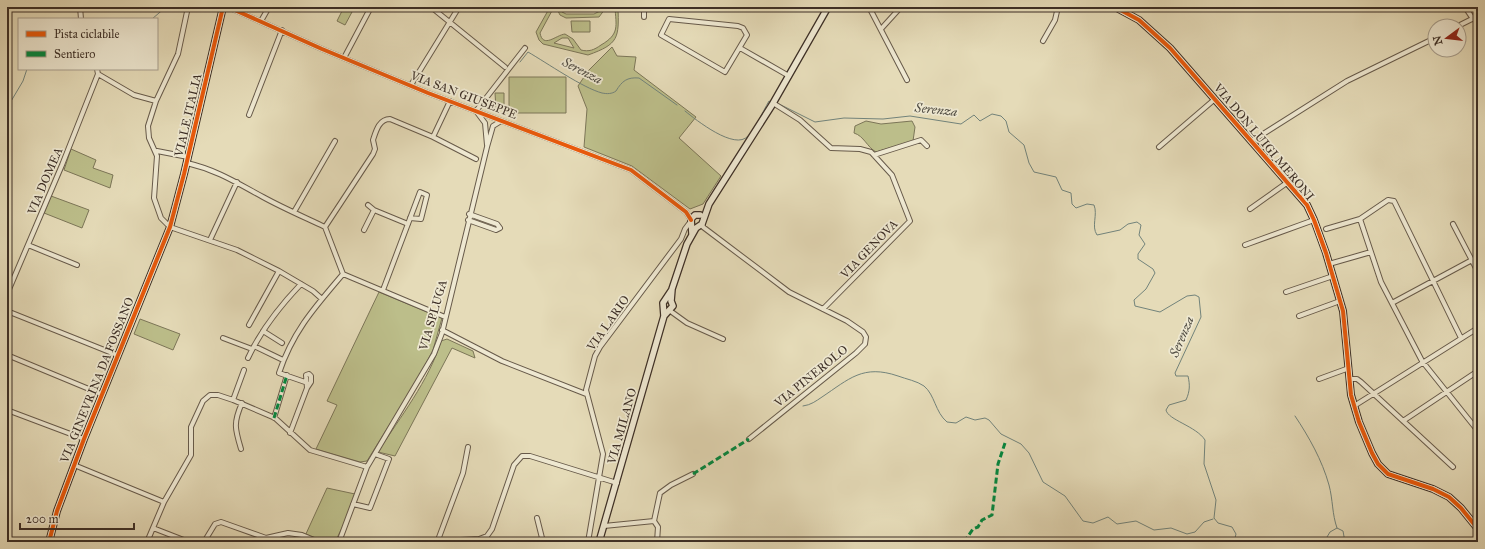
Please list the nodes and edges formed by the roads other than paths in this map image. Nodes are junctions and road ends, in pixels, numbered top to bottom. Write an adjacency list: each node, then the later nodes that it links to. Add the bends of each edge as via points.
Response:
1 (80, 7): 18 (street)
2 (188, 7): 39 (street, via 178,54)
3 (223, 7): 56 (street, VIALE ITALIA)
4 (228, 7): 21 (street, VIA SAN GIUSEPPE)
5 (269, 7): 21 (street)
6 (371, 7): 29 (street)
7 (431, 7): 20 (street)
8 (460, 7): 20 (street)
9 (644, 7): 17 (street)
10 (828, 7): 34 (street)
11 (869, 7): 23 (street)
12 (900, 7): 23 (street)
13 (1058, 7): 25 (street, via 1055,20)
14 (1115, 7): 38 (street, VIA DON LUIGI MERONI, via 1132,17 1170,48)
15 (1465, 7): 19 (street)
16 (1478, 16): 19 (street)
17 (644, 17)
18 (81, 18)
19 (1473, 19): 22 (street)
20 (450, 21): 30 (street); 36 (street)
21 (261, 22): 24 (street, VIA SAN GIUSEPPE)
22 (1467, 22)
23 (881, 29): 35 (street)
24 (282, 30): 29 (street, VIA SAN GIUSEPPE); 43 (street)
25 (1043, 41)
26 (1427, 42): 49 (street, via 1347,81)
27 (525, 48): 42 (street, VIA SAN GIUSEPPE)
28 (740, 48): 28 (street, via 747,35 743,28 738,26 669,19 661,35 725,72); 32 (street)
29 (344, 58): 36 (street, VIA SAN GIUSEPPE)
30 (505, 67)
31 (97, 70): 33 (street)
32 (779, 70): 34 (street); 37 (street, via 783,78)
33 (98, 74): 39 (street, via 134,95); 81 (street, VIA DOMEA)
34 (789, 76): 37 (street)
35 (907, 80)
36 (411, 85): 40 (street, VIA SAN GIUSEPPE)
37 (776, 97): 41 (street)
38 (1215, 99): 49 (street, VIA DON LUIGI MERONI); 52 (street)
39 (156, 101): 53 (street, via 147,132)
40 (450, 101): 42 (street, VIA SAN GIUSEPPE); 47 (street)
41 (772, 104): 54 (street, VIA GENOVA, via 800,120 831,148 860,149); 59 (street)
42 (476, 111): 44 (street, VIA SAN GIUSEPPE); 46 (street)
43 (249, 115)
44 (491, 116): 45 (street, VIA SAN GIUSEPPE); 46 (street)
45 (501, 121): 51 (street, VIA SPLUGA, via 493,126); 64 (street, VIA SAN GIUSEPPE, via 631,170)
46 (485, 123): 51 (street, VIA SPLUGA)
47 (433, 136): 55 (street); 76 (street, via 390,119 382,121 373,140 373,154)
48 (335, 141): 63 (street)
49 (1252, 141): 58 (street, VIA DON LUIGI MERONI)
50 (927, 146): 54 (street, via 922,140)
51 (487, 147): 65 (street, VIA SPLUGA)
52 (1160, 147)
53 (157, 151): 56 (street); 75 (street, via 154,198 161,218)
54 (874, 155): 100 (street, VIA GENOVA, via 892,175 910,221)
55 (476, 159)
56 (187, 160): 57 (street); 75 (street, VIALE ITALIA)
57 (237, 182): 63 (street); 80 (street)
58 (1288, 182): 61 (street); 70 (street, VIA DON LUIGI MERONI, via 1307,205)
59 (709, 204): 66 (street); 74 (street)
60 (368, 205): 62 (street)
61 (1250, 209)
62 (374, 210): 72 (street); 78 (street)
63 (294, 212): 76 (street)
64 (686, 212): 66 (street, VIA SAN GIUSEPPE); 71 (street, VIA SAN GIUSEPPE)
65 (469, 214): 69 (street, VIA SPLUGA); 69 (street, via 498,224 500,228 496,230)
66 (697, 215): 71 (street); 74 (street)
67 (410, 218): 67 (street, via 420,192 427,195 421,219); 72 (street)
68 (1360, 219): 77 (street); 83 (street); 91 (street, via 1388,200 1394,201)
69 (468, 220): 104 (street, VIA SPLUGA)
70 (1314, 220): 82 (street); 85 (street, VIA DON LUIGI MERONI)
71 (691, 222): 74 (street); 79 (street); 130 (street, VIA LARIO, via 598,350)
72 (408, 224): 93 (street)
73 (1453, 224): 84 (street)
74 (702, 225): 79 (street); 100 (street, via 789,292)
75 (170, 227): 80 (street); 115 (street, VIA GINEVRINA DA FOSSANO)
76 (324, 227): 89 (street)
77 (1326, 229)
78 (364, 230)
79 (692, 235): 97 (street, via 680,258)
80 (210, 240): 87 (street)
81 (28, 245): 86 (street); 95 (street, VIA DOMEA)
82 (1245, 245)
83 (1371, 252): 85 (street); 99 (street, via 1381,282)
84 (1472, 260): 88 (street); 91 (street)
85 (1329, 264): 90 (street, VIA DON LUIGI MERONI)
86 (77, 265)
87 (279, 271): 92 (street); 105 (street)
88 (1478, 272)
89 (343, 274): 93 (street); 96 (street)
90 (1333, 276): 94 (street); 98 (street, VIA DON LUIGI MERONI)
91 (1433, 281): 99 (street); 110 (street)
92 (301, 284): 96 (street); 108 (street)
93 (383, 290): 104 (street)
94 (1286, 292)
95 (7, 294)
96 (322, 299): 117 (street, via 302,324)
97 (668, 301): 101 (street); 101 (street)
98 (1340, 301): 103 (street); 119 (street, VIA DON LUIGI MERONI, via 1345,323)
99 (1392, 303): 118 (street)
100 (823, 309): 140 (street, VIA PINEROLO, via 863,332 866,337 861,348)
101 (670, 310): 111 (street, via 687,324); 149 (street, VIA MILANO, via 664,316)
102 (7, 311): 115 (street)
103 (1300, 316)
104 (445, 317): 107 (street, VIA SPLUGA)
105 (249, 325)
106 (1478, 328): 110 (street)
107 (442, 330): 130 (street, via 502,361); 143 (street, VIA SPLUGA, via 434,354)
108 (263, 331): 112 (street); 113 (street)
109 (223, 338): 113 (street)
110 (1461, 338): 118 (street)
111 (723, 339)
112 (282, 344)
113 (253, 347): 116 (street); 117 (street)
114 (7, 355): 129 (street)
115 (117, 355): 129 (street, VIA GINEVRINA DA FOSSANO)
116 (248, 358)
117 (284, 360): 122 (street, via 279,373)
118 (1422, 361): 127 (street); 128 (street)
119 (1349, 368): 123 (street); 124 (street, VIA DON LUIGI MERONI)
120 (244, 370): 131 (street)
121 (1478, 371): 127 (street)
122 (287, 375): 125 (street); 135 (street)
123 (1319, 379)
124 (1350, 379): 128 (street, via 1358,379); 133 (street, VIA DON LUIGI MERONI)
125 (305, 382): 126 (street); 126 (street, via 306,375 309,374 311,382)
126 (307, 388): 138 (street)
127 (1447, 391): 136 (street); 137 (street)
128 (1373, 393): 133 (street); 136 (street)
129 (101, 394): 139 (street, VIA GINEVRINA DA FOSSANO)
130 (586, 394): 148 (street, VIA LARIO, via 602,450)
131 (233, 400): 132 (street); 150 (street, via 214,395 205,397 202,401 191,427 191,455)
132 (242, 403): 135 (street); 142 (street, via 235,417 235,428)
133 (1354, 406): 156 (street, VIA DON LUIGI MERONI, via 1372,453 1388,474 1433,489 1448,497)
134 (7, 410): 139 (street)
135 (274, 418): 138 (street)
136 (1403, 421): 146 (street)
137 (1478, 431)
138 (290, 433): 145 (street, via 310,450)
139 (84, 438): 144 (street, VIA GINEVRINA DA FOSSANO)
140 (749, 439)
141 (468, 447): 157 (street, via 463,473)
142 (241, 449)
143 (375, 454): 145 (street, VIA SPLUGA); 151 (street, via 389,459 370,508)
144 (74, 464): 150 (street); 158 (street, VIA GINEVRINA DA FOSSANO, via 57,510)
145 (367, 467): 151 (street, VIA SPLUGA)
146 (1453, 468)
147 (693, 474): 153 (street, via 660,493)
148 (600, 478): 149 (street); 157 (street, via 530,456 522,456 514,465 490,533 479,539); 166 (street, VIA LARIO)
149 (617, 483): 154 (street, VIA MILANO)
150 (164, 502): 155 (street)
151 (353, 504): 163 (street, VIA SPLUGA)
152 (537, 518): 165 (street)
153 (654, 521): 154 (street); 168 (street, via 658,527)
154 (604, 526): 167 (street, VIA MILANO)
155 (153, 528): 159 (street); 160 (street)
156 (1478, 529)
157 (438, 540): 164 (street)
158 (49, 542)
159 (147, 542)
160 (189, 542)
161 (204, 542): 162 (street, via 215,524 221,522 266,538 288,533)
162 (319, 542)
163 (339, 542)
164 (424, 542)
165 (543, 542)
166 (588, 542)
167 (600, 542)
168 (656, 542)

